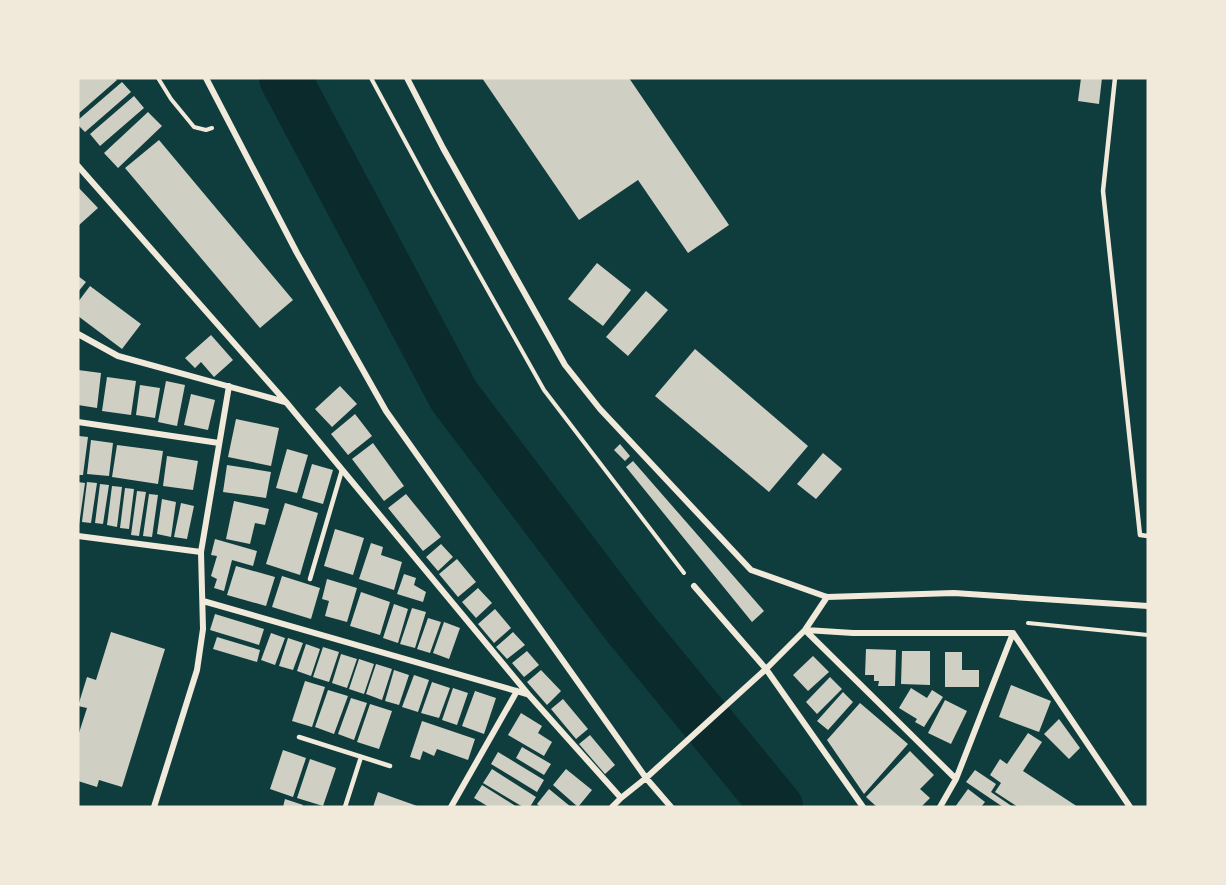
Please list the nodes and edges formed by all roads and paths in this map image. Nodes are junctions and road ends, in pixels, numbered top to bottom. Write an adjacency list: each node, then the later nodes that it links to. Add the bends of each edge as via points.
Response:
1 (158, 78): 6 (path, via 194,127 206,130)
2 (206, 78): 6 (street)
3 (371, 78): 18 (path, via 544,390)
4 (407, 78): 19 (street, via 565,365 593,400 751,570)
5 (1115, 78): 15 (lane, via 1103,191 1140,535)
6 (229, 122): 32 (street, via 386,411)
7 (78, 166): 10 (street)
8 (78, 334): 9 (street, via 118,356)
9 (229, 386): 10 (street); 12 (street)
10 (286, 402): 13 (street)
11 (78, 422): 12 (street)
12 (219, 443): 16 (street)
13 (342, 470): 17 (lane); 28 (street)
14 (78, 536): 16 (street)
15 (1148, 536)
16 (201, 552): 20 (street)
17 (310, 579)
18 (694, 586): 26 (street)
19 (827, 597): 21 (street, via 954,593); 23 (street)
20 (203, 602): 27 (street); 35 (street, via 197,670)
21 (1148, 606)
22 (1018, 622): 25 (path)
23 (805, 630): 24 (street); 26 (street); 33 (street)
24 (1013, 633): 33 (street); 42 (street)
25 (1148, 635)
26 (766, 669): 32 (street); 40 (street)
27 (517, 691): 28 (street); 37 (street)
28 (528, 694): 34 (street)
29 (299, 737): 30 (lane)
30 (361, 757): 31 (lane); 36 (lane)
31 (390, 766)
32 (646, 778): 34 (street); 39 (street)
33 (956, 779): 41 (street)
34 (621, 798): 38 (street)
35 (154, 807)
36 (345, 807)
37 (451, 807)
38 (612, 807)
39 (671, 807)
40 (863, 807)
41 (940, 807)
42 (1130, 807)

